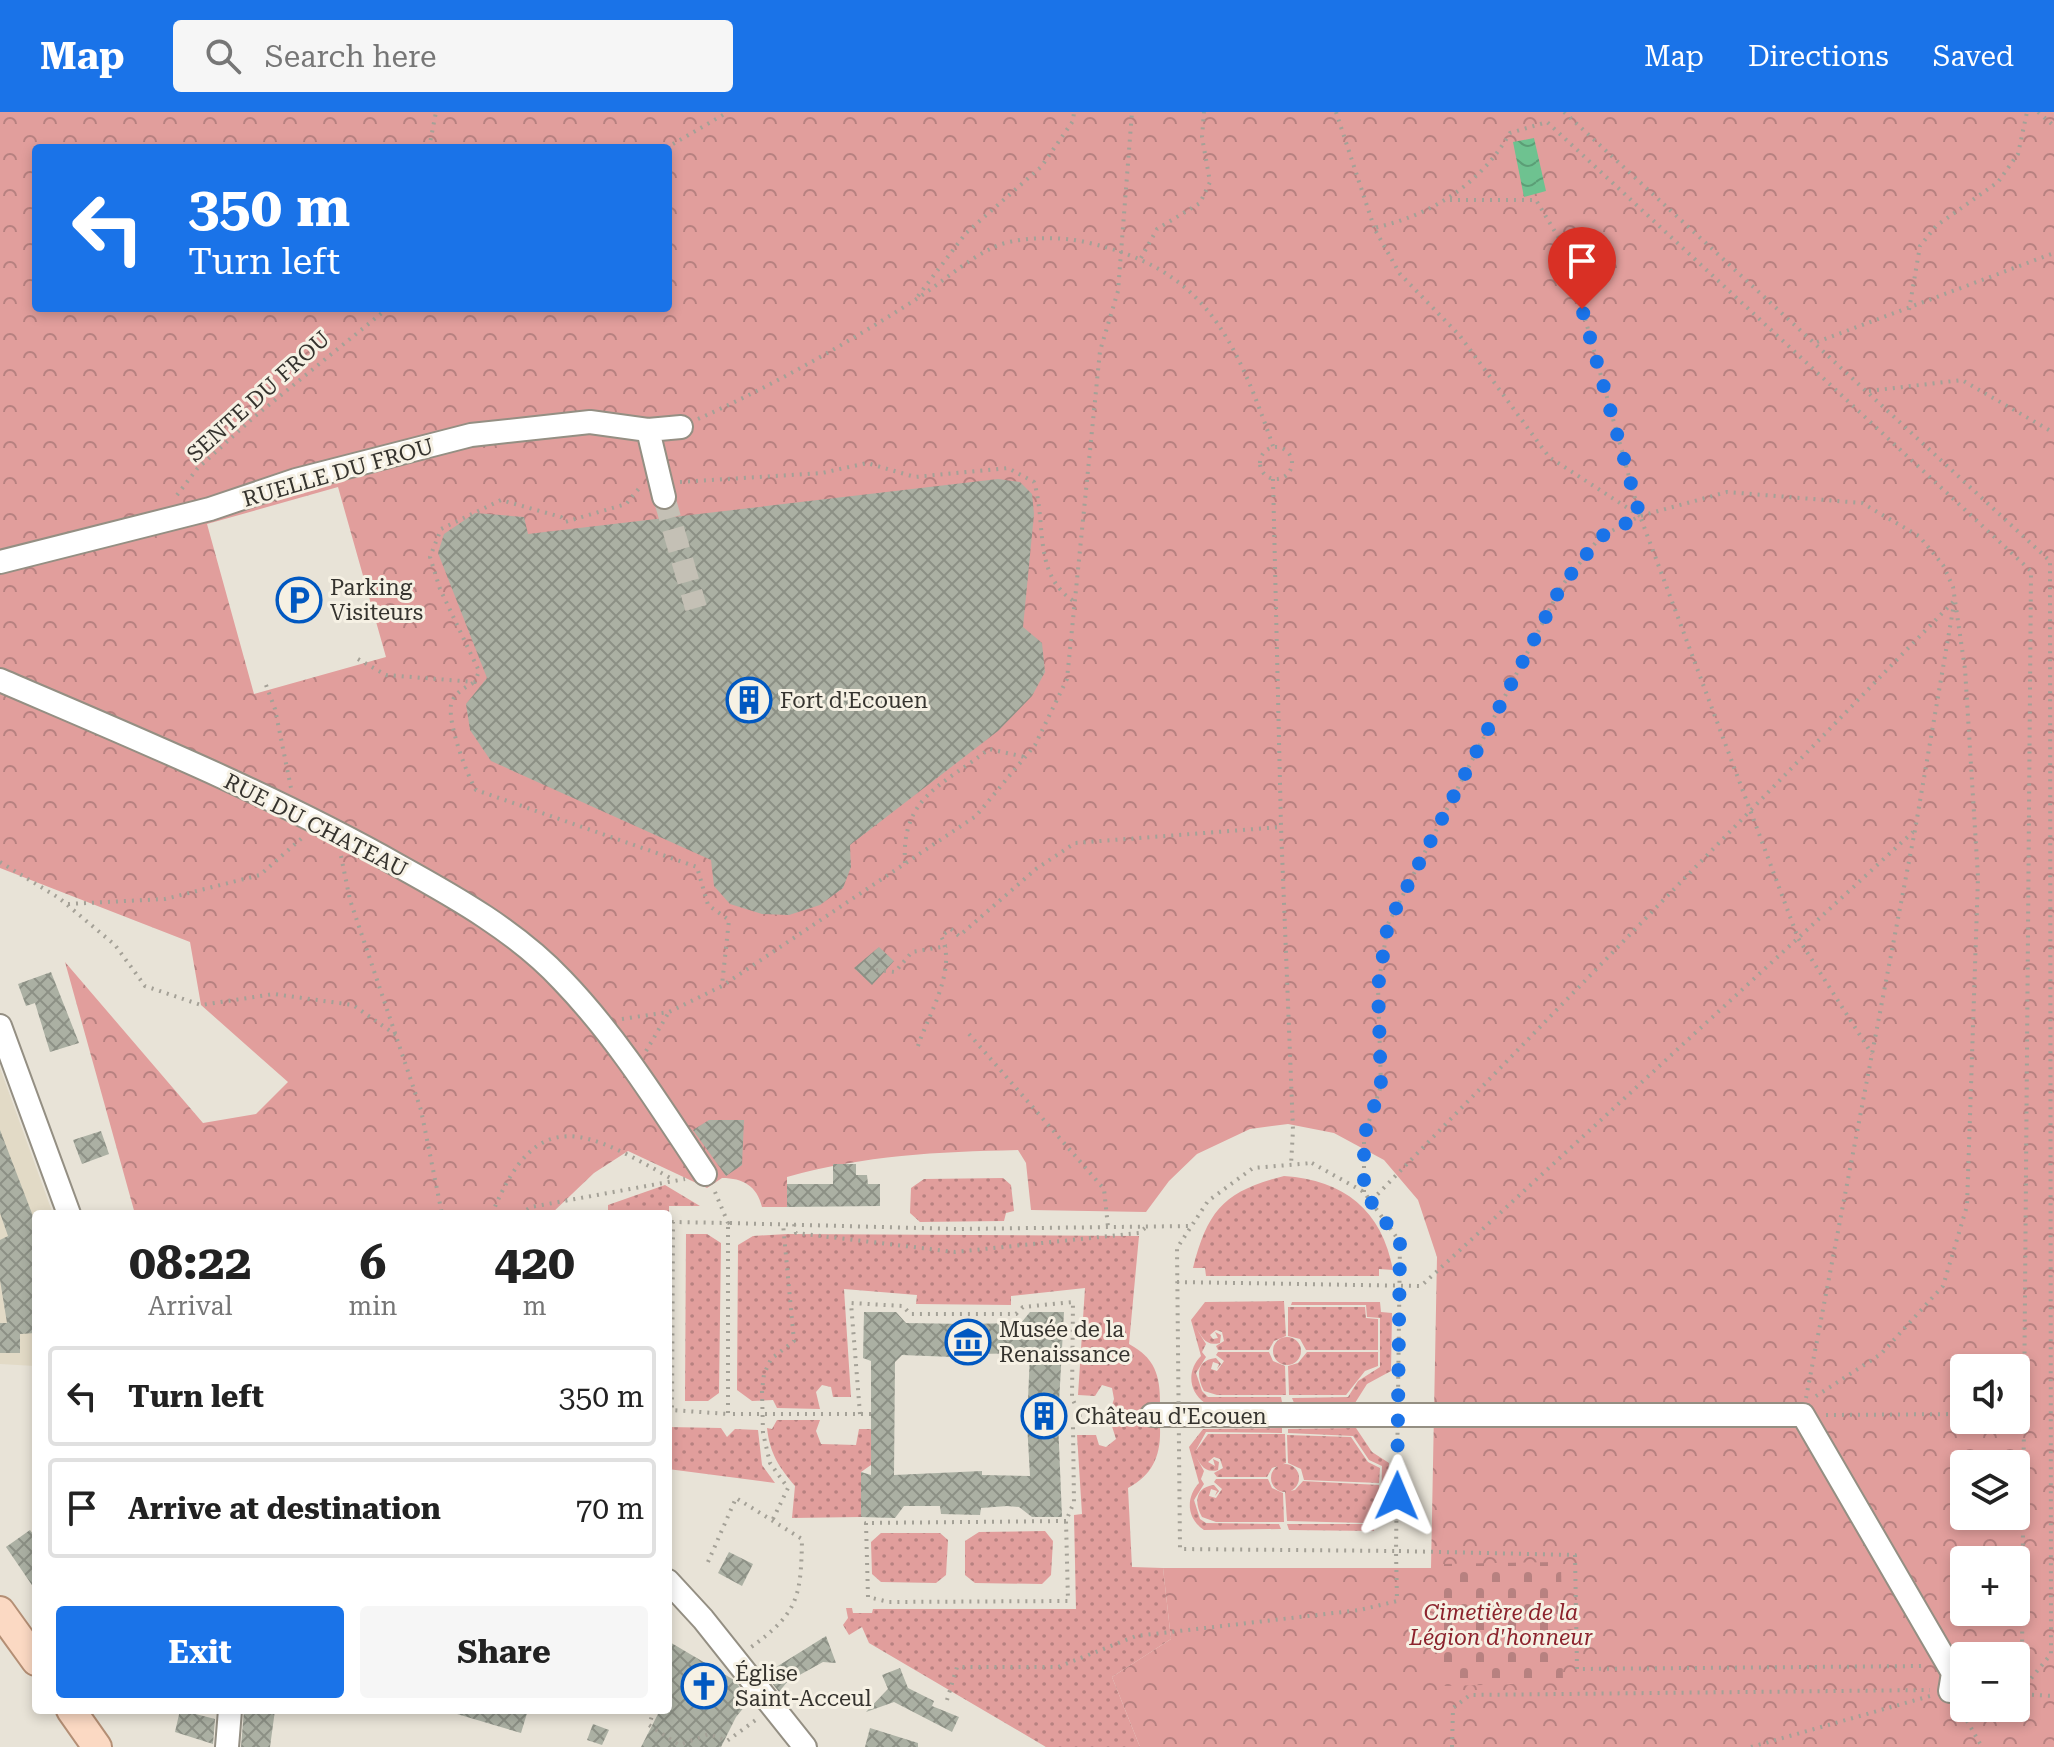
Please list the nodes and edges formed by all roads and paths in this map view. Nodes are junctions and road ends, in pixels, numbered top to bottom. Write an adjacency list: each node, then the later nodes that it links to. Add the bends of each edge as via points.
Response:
1 (436, 112): 11 (path)
2 (728, 112): 12 (path)
3 (1074, 112): 18 (path, via 1041,167 966,233)
4 (1132, 112): 15 (path)
5 (1204, 112): 17 (path, via 1202,137 1210,182 1200,203 1157,229)
6 (1336, 112): 14 (path)
7 (1564, 112): 21 (path)
8 (2027, 112): 19 (path, via 2018,154 1998,182 1936,226 1920,246)
9 (2038, 112): 10 (path)
10 (2054, 126)
11 (430, 144)
12 (672, 145)
13 (1450, 200): 14 (path); 30 (path, via 1536,200 1566,250); 78 (path, via 1497,155 1510,133 1547,122 2031,571)
14 (1374, 228): 30 (path, via 1400,274 1460,336 1549,457)
15 (1121, 250): 17 (path); 18 (path, via 1058,236 992,247); 34 (path, via 1118,291 1100,351)
16 (2054, 253): 19 (path)
17 (1141, 258): 26 (path, via 1197,295 1247,375)
18 (915, 301): 23 (path, via 745,398)
19 (1909, 310): 21 (path)
20 (383, 312): 31 (path, SENTE DU FROU, via 197,469)
21 (1817, 342): 22 (path)
22 (1869, 391): 25 (path, via 1962,380); 50 (path, via 2050,561)
23 (681, 427): 24 (street, RUELLE DU FROU)
24 (648, 430): 27 (street); 31 (street, RUELLE DU FROU, via 590,422 471,435)
25 (2054, 433)
26 (1273, 446): 28 (path, via 1260,461 1265,475); 28 (path, via 1291,455 1292,466 1288,474)
27 (657, 470): 29 (street); 34 (path, via 684,484 822,473 867,463 915,477 1008,468 1034,482 1047,570 1060,592); 37 (path, via 626,504 565,522 501,500 441,529 430,557 479,671)
28 (1273, 479): 43 (path)
29 (664, 497)
30 (1640, 516): 33 (path, via 1727,492 1862,503 1919,536 1943,565); 40 (path); 64 (path, via 1600,537 1561,587 1388,924 1378,987 1381,1086 1364,1136)
31 (161, 520): 32 (street, RUELLE DU FROU)
32 (0, 562)
33 (1955, 600): 40 (path); 44 (path); 59 (path, via 1978,877 1967,1206 1943,1286 1881,1354 1805,1403)
34 (1075, 602): 39 (path, via 1067,679)
35 (358, 659): 37 (path, via 386,675)
36 (0, 680): 41 (street, RUE DU CHATEAU)
37 (475, 682): 52 (path, via 459,691 451,706 463,766 476,790 697,867 708,905 729,920)
38 (266, 685): 41 (path)
39 (1025, 757): 46 (path, via 976,816); 46 (path, via 989,749 916,805 903,834)
40 (1751, 808): 48 (path); 65 (path)
41 (296, 809): 42 (street, RUE DU CHATEAU)
42 (328, 826): 47 (path, via 260,875 165,899); 54 (street, RUE DU CHATEAU, via 503,929 561,978); 57 (path)
43 (1281, 827): 49 (path, via 1075,843 1036,869 959,936 951,929 941,936); 61 (path)
44 (1915, 830): 48 (path); 59 (path)
45 (0, 862): 47 (path)
46 (905, 863): 52 (path)
47 (65, 904): 57 (path, via 115,945 145,986 201,1005 274,994 353,1005)
48 (1798, 938): 59 (path); 77 (path, via 1421,1286)
49 (947, 946): 51 (path, via 912,952 895,972); 58 (path, via 940,990)
50 (2051, 962): 90 (path)
51 (876, 970)
52 (722, 986): 53 (path)
53 (669, 1012): 54 (path); 60 (path)
54 (599, 1022): 60 (street, RUE DU CHATEAU)
55 (0, 1026): 66 (street)
56 (969, 1034): 74 (path, via 1104,1189)
57 (396, 1035): 67 (path, via 421,1110)
58 (918, 1046)
59 (1872, 1054)
60 (634, 1070): 62 (street, RUE DU CHATEAU)
61 (1291, 1165): 64 (path, via 1312,1163); 73 (path, via 1253,1168 1208,1201)
62 (705, 1174): 63 (path); 70 (path)
63 (676, 1181): 68 (path, via 611,1145 559,1134 534,1148); 69 (path)
64 (1364, 1192): 65 (path)
65 (1372, 1200): 77 (path, via 1400,1242)
66 (68, 1210)
67 (441, 1210)
68 (494, 1210)
69 (526, 1210)
70 (728, 1223): 71 (path); 80 (path); 80 (path, via 673,1222 672,1410)
71 (783, 1224): 72 (path); 81 (path, via 794,1341 771,1359 764,1374)
72 (794, 1224): 74 (path); 75 (path, via 796,1233 955,1252 1139,1233)
73 (1192, 1226): 75 (path); 76 (path, via 1177,1248)
74 (1108, 1227): 75 (path)
75 (1147, 1227)
76 (1177, 1282): 77 (path); 79 (path)
77 (1400, 1287): 88 (path)
78 (2024, 1354)
79 (1180, 1413): 87 (street); 88 (street); 94 (path, via 1180,1549)
80 (728, 1414): 81 (path)
81 (761, 1414): 82 (path); 92 (path, via 770,1463 788,1488)
82 (860, 1414): 83 (path); 85 (path, via 851,1303 903,1306 910,1314 1016,1314 1023,1307 1073,1302 1072,1398)
83 (871, 1414)
84 (1950, 1414): 89 (path)
85 (1080, 1415): 86 (path); 93 (path, via 1073,1427 1074,1502)
86 (1112, 1415)
87 (1152, 1415)
88 (1398, 1415): 89 (street); 94 (path)
89 (1803, 1415): 103 (street)
90 (2052, 1415): 98 (path)
91 (2023, 1434): 100 (path)
92 (773, 1519): 95 (path, via 736,1498); 102 (path, via 802,1539 801,1581 784,1623)
93 (1066, 1521): 93 (path, via 1068,1601 889,1602 868,1597 866,1523)
94 (1396, 1551): 105 (path, via 1575,1555 1577,1669 1914,1663); 110 (path, via 1397,1601 1360,1610 1136,1636 1058,1667 957,1667)
95 (708, 1562)
96 (672, 1586): 102 (street)
97 (2054, 1586): 98 (path)
98 (2051, 1598): 104 (path, via 2051,1654)
99 (0, 1611): 101 (main road)
100 (2022, 1642)
101 (32, 1655)
102 (735, 1658): 111 (street)
103 (1950, 1678)
104 (2030, 1680)
105 (1950, 1681)
106 (1950, 1682): 120 (path, via 1687,1695 1470,1695 1453,1708)
107 (1950, 1683): 121 (path)
108 (2030, 1695): 109 (path)
109 (2054, 1696)
110 (947, 1700)
111 (774, 1706): 116 (path); 119 (street)
112 (74, 1714): 117 (main road)
113 (230, 1714): 118 (street)
114 (653, 1714): 116 (path, via 649,1725 679,1745 709,1734)
115 (1970, 1722): 122 (path)
116 (726, 1744)
117 (97, 1747)
118 (227, 1747)
119 (805, 1747)
120 (1452, 1747)
121 (1751, 1747)
122 (1982, 1747)

